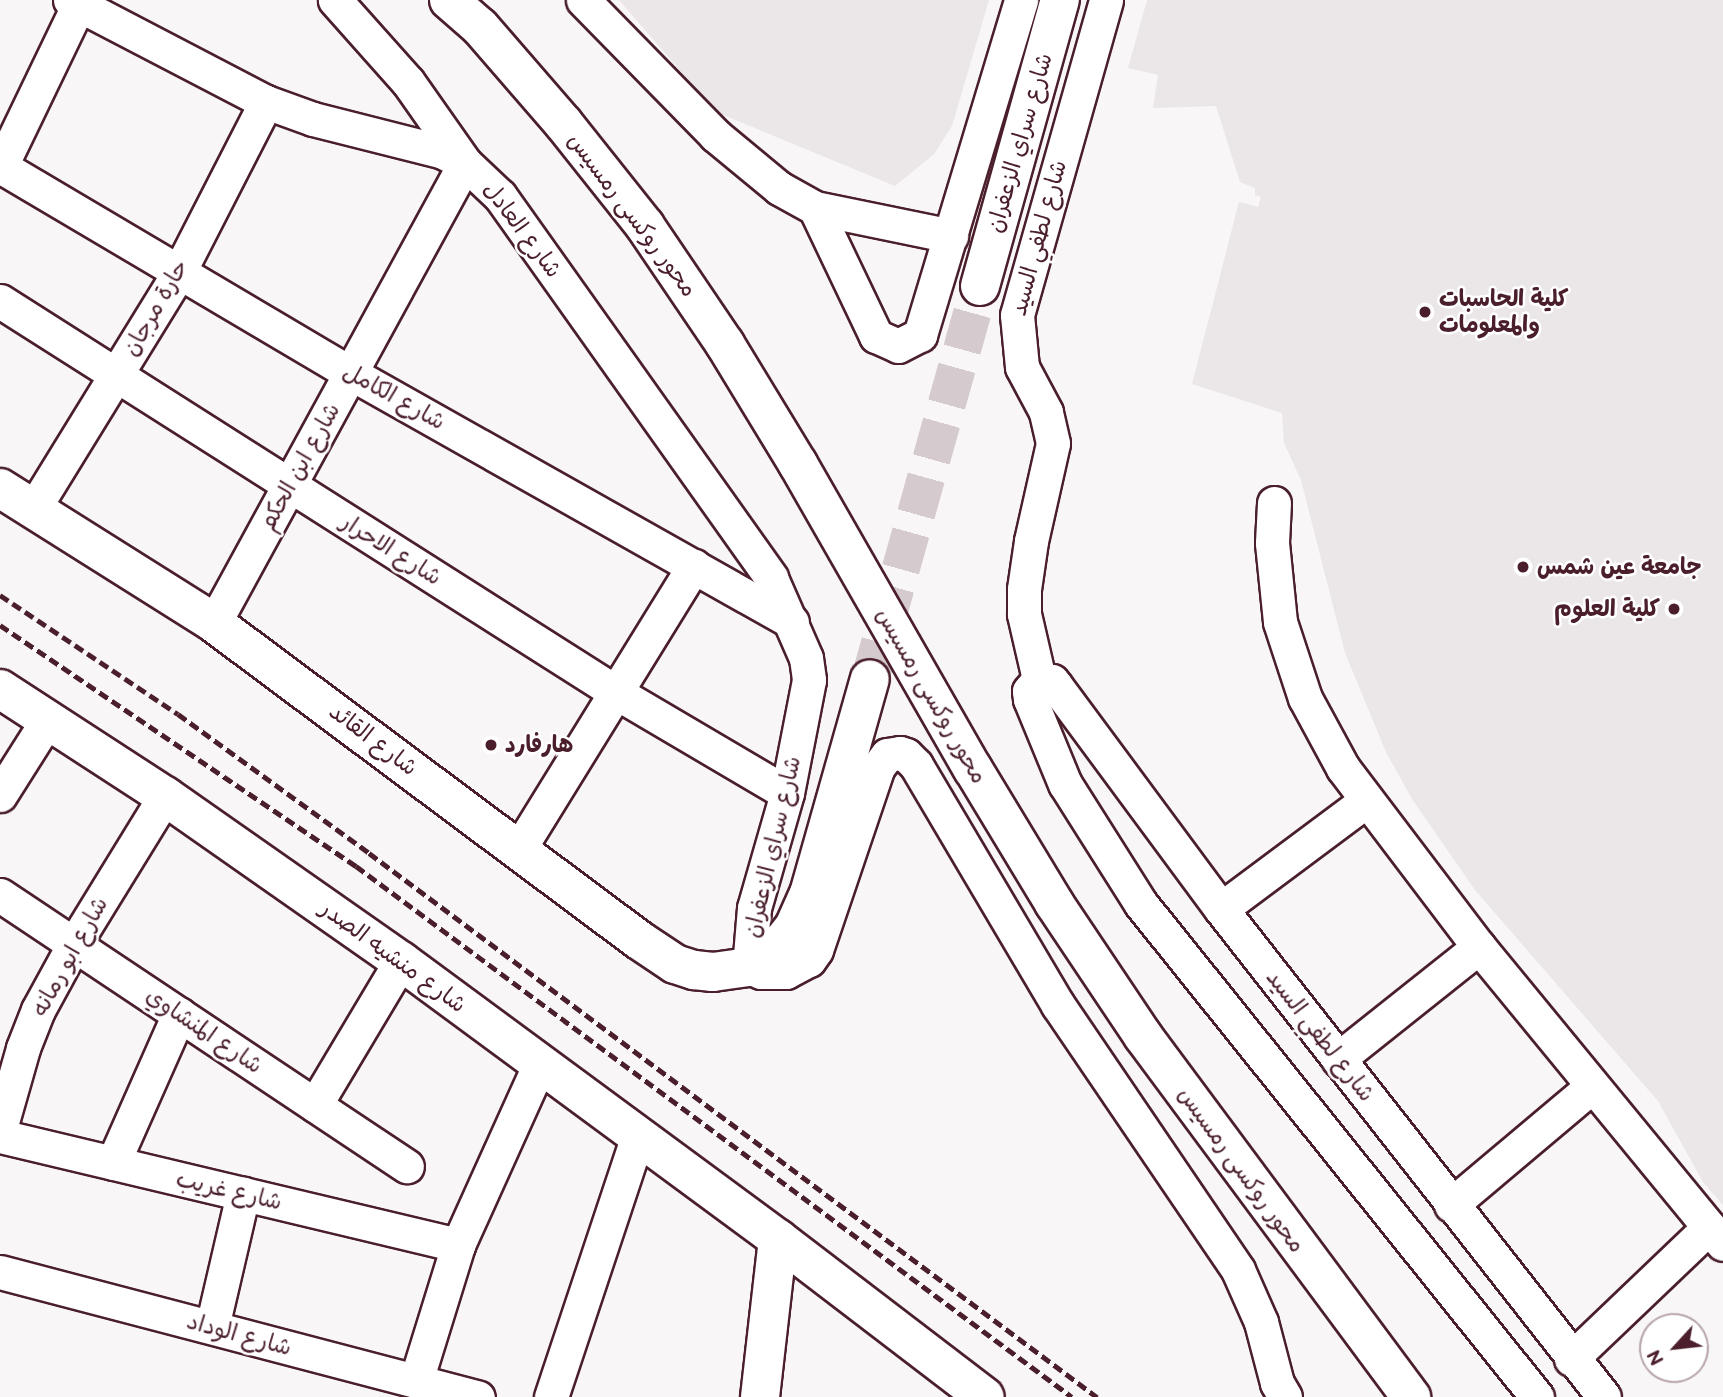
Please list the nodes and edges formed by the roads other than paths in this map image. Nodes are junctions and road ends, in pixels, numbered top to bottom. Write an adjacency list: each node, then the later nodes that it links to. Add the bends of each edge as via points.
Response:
1 (335, 0): 9 (street, via 408,82)
2 (449, 0): 65 (main road, محور روكسى رمسيس, via 480,27 645,226 791,453 1054,903 1143,1036)
3 (583, 0): 11 (street, via 726,144 779,188)
4 (1021, 0): 12 (street)
5 (1060, 0): 14 (main road, شارع سراي الزعفران)
6 (1106, 0): 26 (street, شارع لطفي السيد, via 1017,314 1022,367 1046,412 1053,443 1024,589 1024,614)
7 (77, 2): 8 (street, شارع العادل); 10 (street)
8 (266, 102): 9 (street, شارع العادل, via 313,119 443,152); 13 (street, حارة مرجان)
9 (465, 163): 16 (street, شارع ابن الحكم); 23 (street, شارع العادل, via 500,196 763,567)
10 (0, 167): 13 (street, شارع الكامل)
11 (815, 208): 12 (street); 12 (street, via 876,336 898,346 920,335 926,323)
12 (951, 236)
13 (179, 272): 16 (street, شارع الكامل); 17 (street, حارة مرجان)
14 (980, 286)
15 (0, 300): 17 (street, شارع الاحرار)
16 (352, 374): 18 (street, شارع ابن الحكم); 22 (street, شارع الكامل)
17 (116, 377): 18 (street, شارع الاحرار); 21 (street, حارة مرجان)
18 (290, 486): 24 (street, شارع ابن الحكم); 28 (street, شارع الاحرار)
19 (0, 488): 21 (main road, شارع القائد)
20 (1274, 503): 33 (street, via 1274,582 1290,661 1323,734)
21 (34, 508): 24 (main road, شارع القائد)
22 (694, 566): 23 (street, شارع الكامل); 28 (street)
23 (792, 622): 30 (street, شارع سراي الزعفران, via 807,658 809,680)
24 (214, 623): 34 (main road, شارع القائد)
25 (870, 679): 40 (main road, شارع سراي الزعفران, via 803,911 783,941)
26 (1039, 679): 36 (street, شارع لطفي السيد, via 1056,686); 66 (street, شارع لطفي السيد, via 1029,691 1030,699 1065,784 1141,904)
27 (0, 689): 29 (main road, شارع منشيه الصدر)
28 (617, 693): 30 (street, شارع الاحرار); 34 (street)
29 (48, 719): 31 (street); 32 (main road, شارع منشيه الصدر)
30 (787, 793): 40 (street, شارع سراي الزعفران, via 754,908)
31 (0, 795)
32 (165, 796): 37 (street, شارع ابو رمانه); 39 (main road, شارع منشيه الصدر)
33 (1366, 801): 36 (street); 38 (street)
34 (519, 849): 40 (main road, شارع القائد, via 675,964 713,972)
35 (0, 895): 37 (street, شارع المنشاوي)
36 (1221, 909): 42 (street, شارع لطفي السيد)
37 (74, 944): 41 (street, شارع المنشاوي); 46 (street, شارع ابو رمانه, via 38,1010)
38 (1479, 947): 42 (street); 44 (street)
39 (401, 961): 43 (main road, شارع منشيه الصدر); 45 (street)
40 (748, 967): 64 (street, via 786,972 817,950 878,767 887,755 906,755 1064,1014 1238,1270 1261,1322)
41 (180, 1014): 45 (street, شارع المنشاوي); 49 (street)
42 (1338, 1059): 52 (street, شارع لطفي السيد)
43 (540, 1063): 47 (main road, شارع منشيه الصدر); 55 (street)
44 (1591, 1087): 52 (street); 53 (street)
45 (315, 1105): 50 (street, شارع المنشاوي)
46 (0, 1129)
47 (638, 1135): 54 (main road, شارع منشيه الصدر); 61 (street)
48 (0, 1136): 49 (street, شارع غريب)
49 (113, 1163): 51 (street, شارع غريب)
50 (407, 1166)
51 (243, 1194): 55 (street, شارع غريب); 57 (street)
52 (1451, 1205): 58 (street, شارع لطفي السيد)
53 (1716, 1235): 58 (street)
54 (778, 1239): 62 (main road); 63 (main road, شارع منشيه الصدر)
55 (458, 1245): 59 (street)
56 (0, 1272): 57 (street, شارع الوداد)
57 (212, 1327): 59 (street, شارع الوداد)
58 (1571, 1359): 67 (street, شارع لطفي السيد)
59 (416, 1381): 60 (street, شارع الوداد)
60 (478, 1397)
61 (551, 1397)
62 (760, 1397)
63 (985, 1397)
64 (1285, 1397)
65 (1411, 1397)
66 (1537, 1397)
67 (1604, 1397)

